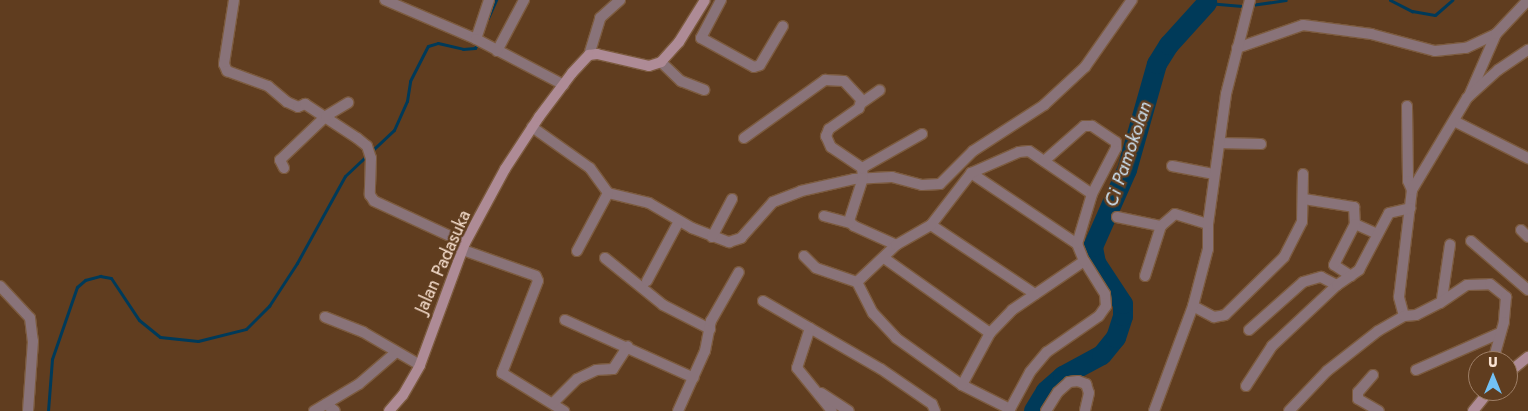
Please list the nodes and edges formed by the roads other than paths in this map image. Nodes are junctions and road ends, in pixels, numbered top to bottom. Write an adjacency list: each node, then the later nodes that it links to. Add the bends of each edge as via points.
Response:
1 (234, 0): 26 (street, via 224,68 268,86 287,102 298,107 305,104)
2 (385, 0): 13 (street)
3 (489, 0): 13 (street)
4 (524, 0): 16 (street)
5 (620, 0): 17 (street, via 600,18)
6 (705, 0): 18 (street, via 675,48)
7 (721, 0): 11 (street, via 701,38 754,67 760,65)
8 (1132, 0): 37 (street, via 1085,67 1044,105 973,151 940,184 922,185)
9 (1528, 0): 12 (street)
10 (1250, 5): 14 (street)
11 (784, 26)
12 (1496, 34): 14 (street, via 1466,48 1434,51 1371,34 1303,25); 22 (street)
13 (476, 39): 16 (street)
14 (1237, 48): 31 (street)
15 (1528, 50): 22 (street, via 1498,70)
16 (497, 51): 19 (street)
17 (589, 55): 18 (street, via 604,54 649,66); 19 (street, Jalan Padasuka)
18 (661, 62): 20 (street, via 681,81)
19 (564, 85): 28 (street, Jalan Padasuka)
20 (704, 90)
21 (880, 90): 24 (street)
22 (1468, 98): 27 (street)
23 (348, 103): 26 (street)
24 (860, 104): 30 (street, via 862,100 844,81 825,80); 37 (street, via 829,129 826,136 831,147)
25 (1407, 106): 41 (street, via 1408,181)
26 (326, 116): 36 (street, via 280,160); 61 (street, via 367,146 372,162 370,195 374,201)
27 (1454, 121): 33 (street); 41 (street)
28 (532, 127): 42 (street, via 590,168); 61 (street, Jalan Padasuka)
29 (922, 134): 37 (street)
30 (744, 138)
31 (1219, 143): 32 (street); 39 (street)
32 (1261, 144)
33 (1528, 158)
34 (1044, 161): 38 (street, via 1023,150); 43 (street); 43 (street, via 1084,126 1092,126 1117,145)
35 (1172, 166): 39 (street)
36 (284, 168)
37 (862, 173): 50 (street, via 849,216); 56 (street, via 773,202 741,238 729,242)
38 (971, 173): 53 (street); 58 (street)
39 (1214, 174): 51 (street)
40 (1303, 174): 45 (street)
41 (1412, 190): 46 (street)
42 (608, 193): 49 (street, via 649,202); 62 (street)
43 (1092, 194): 58 (street)
44 (732, 199): 56 (street)
45 (1304, 199): 52 (street, via 1354,207); 78 (street, via 1302,222 1284,257 1268,275 1220,318)
46 (1410, 208): 55 (street, via 1389,213); 79 (street, via 1398,297)
47 (824, 216): 50 (street)
48 (1117, 217): 54 (street)
49 (679, 221): 56 (street); 70 (street)
50 (850, 223): 59 (street)
51 (1208, 224): 54 (street, via 1175,214); 78 (street, via 1208,249)
52 (1355, 224): 55 (street); 69 (street, via 1334,265)
53 (931, 225): 59 (street); 75 (street)
54 (1161, 226): 68 (street)
55 (1377, 234): 69 (street, via 1359,270)
56 (712, 237)
57 (1470, 241): 74 (street)
58 (1077, 244): 66 (street)
59 (896, 245): 65 (street)
60 (1450, 245): 76 (street)
61 (464, 247): 92 (street, Jalan Padasuka); 100 (street, via 536,276 538,281 502,373)
62 (576, 251)
63 (804, 256): 71 (street, via 816,268)
64 (604, 258): 83 (street, via 663,305)
65 (884, 258): 71 (street); 85 (street)
66 (1084, 261): 75 (street); 102 (street, via 1105,294 1106,306 1099,316 1047,352 1030,372)
67 (739, 272): 83 (street)
68 (1145, 276)
69 (1351, 276): 72 (street)
70 (647, 281)
71 (857, 282): 96 (street, via 883,327)
72 (1337, 285): 84 (street, via 1321,277 1302,282); 97 (street, via 1272,346)
73 (0, 286): 103 (street, via 30,318 33,341)
74 (1528, 290)
75 (1035, 294): 85 (street, via 1012,310)
76 (1442, 299): 79 (street, via 1416,315); 86 (street, via 1468,285 1490,284 1497,287 1506,297)
77 (763, 301): 82 (street)
78 (1193, 306): 114 (street)
79 (1404, 316): 115 (street, via 1378,331 1327,371)
80 (325, 317): 89 (street, via 363,332)
81 (565, 320): 87 (street)
82 (810, 328): 98 (street, via 797,368); 111 (street, via 881,369 932,404)
83 (710, 329): 95 (street)
84 (1249, 330)
85 (990, 333): 96 (street)
86 (1500, 333): 88 (street); 93 (street)
87 (628, 346): 95 (street); 100 (street, via 612,369 596,370 576,379)
88 (1496, 351)
89 (395, 352): 92 (street); 101 (street, via 359,384)
90 (1528, 356): 91 (street)
91 (1518, 364)
92 (420, 365): 106 (street, Jalan Padasuka, via 403,395)
93 (1416, 370)
94 (1373, 375): 116 (street, via 1358,392 1358,399)
95 (694, 378): 108 (street)
96 (962, 385): 102 (street)
97 (1246, 386)
98 (814, 389): 109 (street); 110 (street)
99 (1481, 401): 117 (street)
100 (553, 403): 107 (street)
101 (326, 404): 104 (street); 105 (street)
102 (1010, 410)
103 (28, 411)
104 (314, 411)
105 (335, 411)
106 (389, 411)
107 (564, 411)
108 (678, 411)
109 (832, 411)
110 (849, 411)
111 (936, 411)
112 (1046, 411): 113 (street, via 1058,392 1069,382 1078,380 1086,384 1089,393)
113 (1085, 411)
114 (1154, 411)
115 (1289, 411)
116 (1379, 411)
117 (1473, 411)

